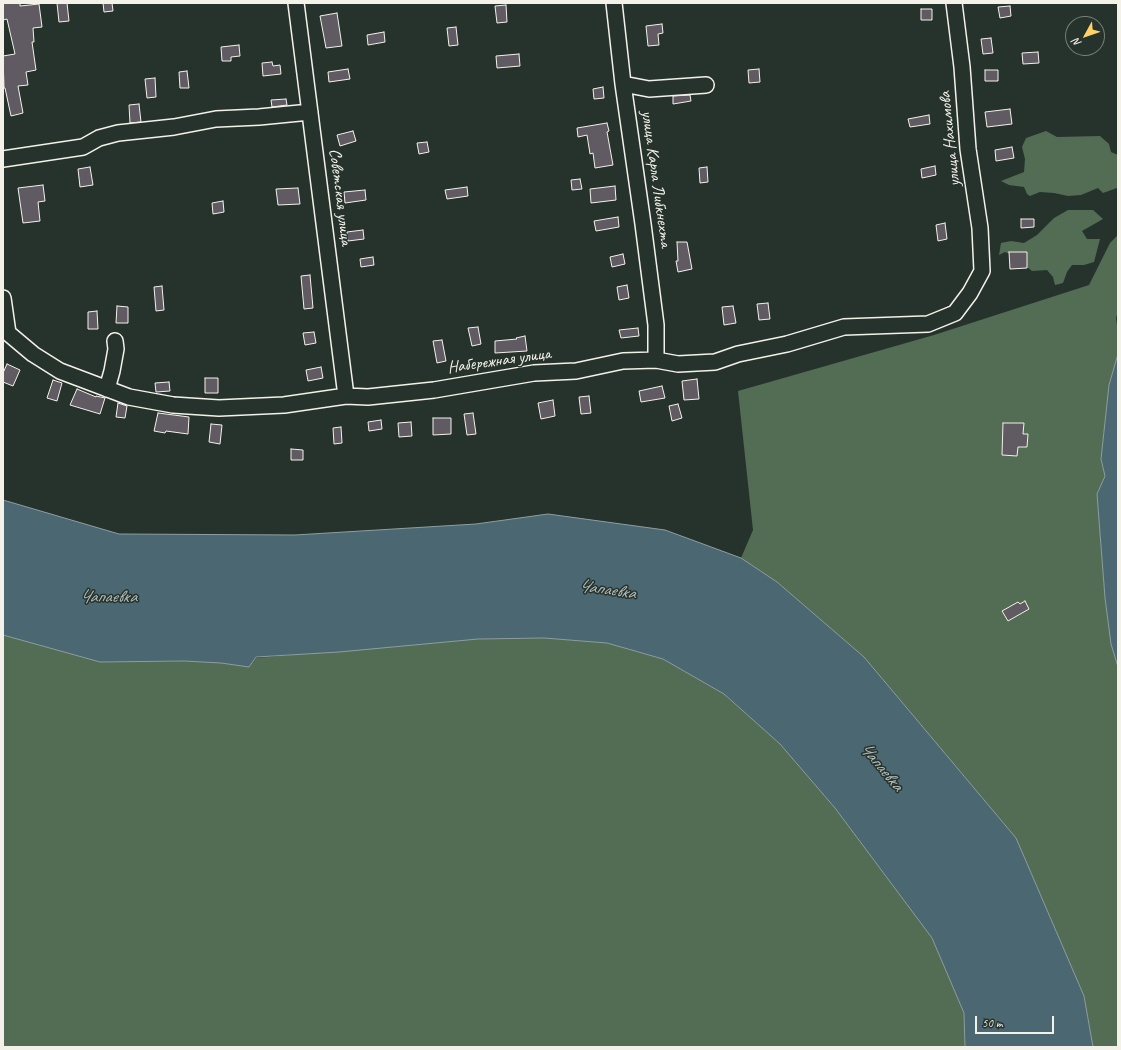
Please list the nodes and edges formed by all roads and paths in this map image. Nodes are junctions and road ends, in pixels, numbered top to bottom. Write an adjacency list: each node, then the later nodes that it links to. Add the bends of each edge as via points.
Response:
1 (296, 3): 6 (street, Советская улица)
2 (614, 3): 4 (street, улица Карла Либкнехта)
3 (954, 3): 8 (street, улица Нахимова, via 968,149 980,228)
4 (623, 84): 5 (street, via 649,89); 11 (street, улица Карла Либкнехта, via 656,325)
5 (706, 85)
6 (310, 112): 7 (street, via 216,119 118,133 99,138 83,147); 13 (street, Советская улица)
7 (3, 159)
8 (982, 271): 11 (street, Набережная улица, via 955,313 928,324 844,327 715,362 678,364)
9 (3, 298): 12 (street, Набережная улица, via 8,333 33,354 60,370)
10 (115, 341): 12 (street, via 116,349)
11 (656, 360): 13 (street, Набережная улица, via 623,361 576,371 534,373 412,392 368,397)
12 (107, 389): 13 (street, Набережная улица, via 129,397 173,405 219,408 284,405)
13 (346, 396)

